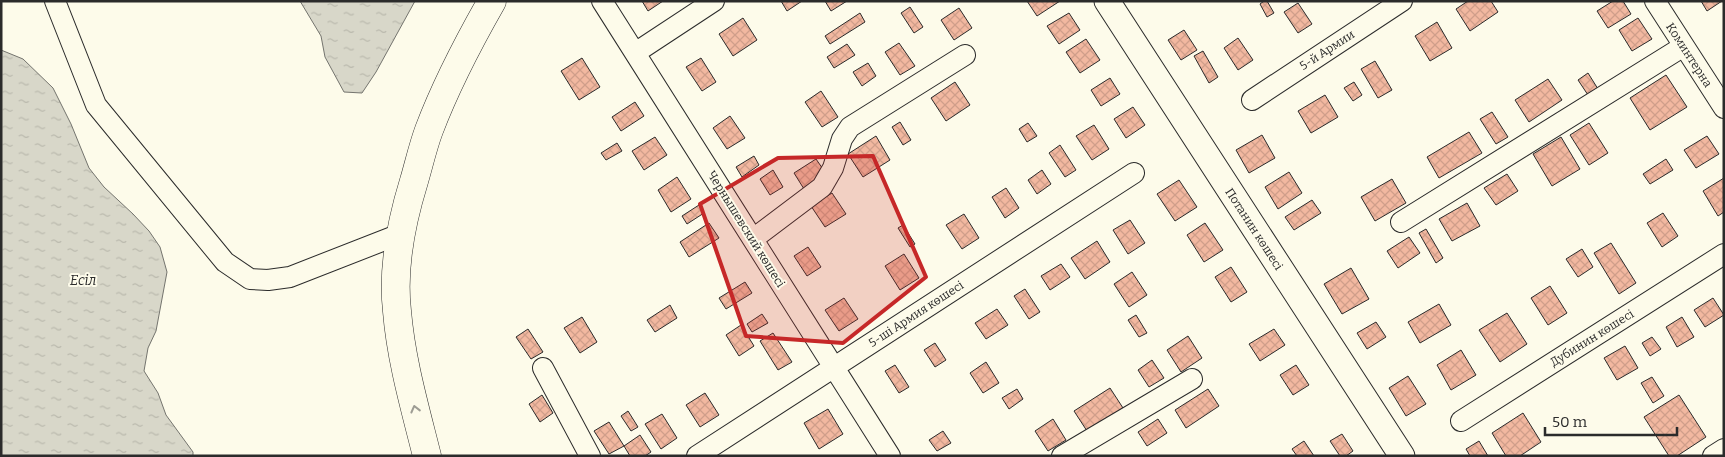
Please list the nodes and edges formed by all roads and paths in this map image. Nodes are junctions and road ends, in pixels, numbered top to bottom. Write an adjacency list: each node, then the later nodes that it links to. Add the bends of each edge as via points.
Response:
1 (55, 1): 15 (street, via 96,106 225,262 250,279 290,277)
2 (492, 1): 15 (highway, via 457,65 428,131)
3 (602, 1): 9 (street, Чернышевский көшесі)
4 (714, 1): 9 (street)
5 (1107, 1): 28 (main road, Потанин көшесі)
6 (1402, 1): 11 (street, 5-й Армии)
7 (1655, 1): 8 (street, Коминтерна)
8 (1684, 46): 12 (street, Коминтерна); 14 (street)
9 (635, 53): 16 (street, Чернышевский көшесі)
10 (965, 55): 16 (street, via 850,127 822,188)
11 (1252, 100)
12 (1724, 108)
13 (1134, 173): 18 (street, 5-ші Армия көшесі)
14 (1401, 222)
15 (400, 234): 23 (highway, one-way to 15, via 408,384 397,312 395,275)
16 (753, 239): 18 (street, Чернышевский көшесі)
17 (1724, 254): 21 (street, Дубинин көшесі)
18 (834, 367): 25 (street, 5-ші Армия көшесі); 26 (street, Чернышевский көшесі)
19 (543, 368): 24 (street)
20 (1192, 379): 27 (street)
21 (1461, 421)
22 (1724, 449): 29 (street)
23 (427, 456)
24 (590, 456)
25 (698, 456)
26 (890, 456)
27 (1062, 456)
28 (1402, 456)
29 (1713, 456)

